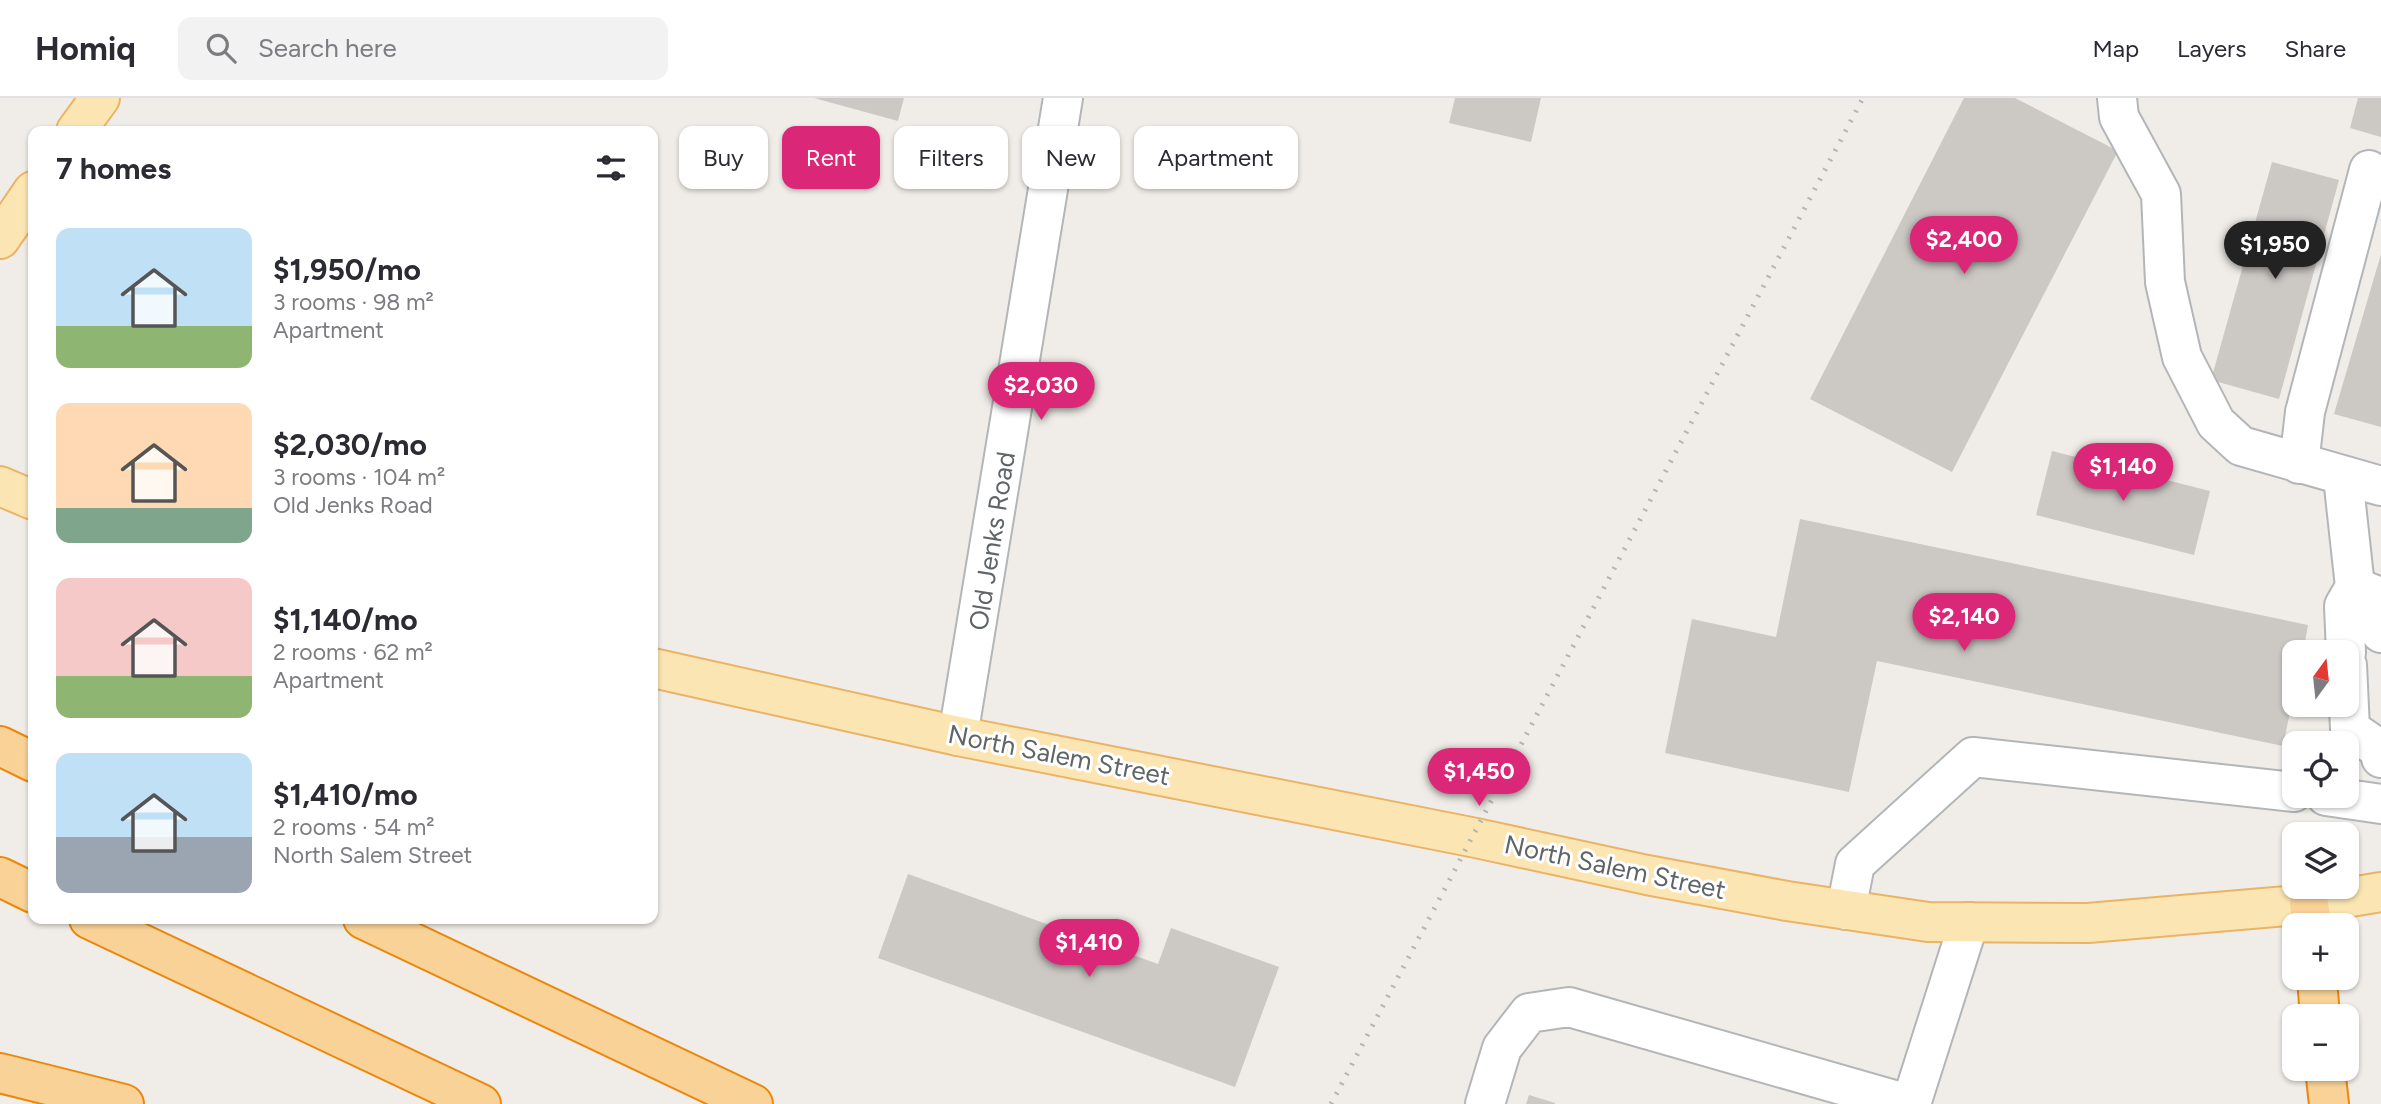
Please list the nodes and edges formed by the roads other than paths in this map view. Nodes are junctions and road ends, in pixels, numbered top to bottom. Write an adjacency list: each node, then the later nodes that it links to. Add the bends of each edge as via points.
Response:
1 (100, 98): 4 (main road)
2 (1063, 98): 18 (street, Old Jenks Road)
3 (2117, 98): 8 (street, via 2119,117 2161,194 2165,282 2182,357 2216,423 2241,446)
4 (80, 126)
5 (2369, 170): 8 (street, via 2305,412)
6 (28, 198): 7 (main road)
7 (0, 239)
8 (2299, 464): 9 (street)
9 (2343, 477): 11 (street); 13 (street)
10 (0, 486): 12 (main road)
11 (2381, 486)
12 (28, 498)
13 (2356, 587): 14 (street, via 2375,595); 15 (street, via 2344,606)
14 (2381, 633)
15 (2345, 640)
16 (658, 669): 18 (main road, North Salem Street)
17 (2349, 718): 20 (street, via 2350,729)
18 (958, 736): 28 (main road, North Salem Street, via 1647,875)
19 (0, 746): 21 (highway)
20 (2380, 751)
21 (28, 760)
22 (2282, 791): 28 (street, via 1973,757 1855,864)
23 (2359, 801): 24 (street)
24 (2381, 804)
25 (0, 877): 26 (highway)
26 (28, 890)
27 (2381, 892): 29 (main road, North Salem Street)
28 (1846, 910): 31 (main road, North Salem Street, via 1928,922)
29 (2317, 913)
30 (2282, 916): 31 (main road, North Salem Street)
31 (1969, 922): 40 (street)
32 (100, 924): 37 (highway)
33 (374, 924): 38 (highway)
34 (0, 1073): 36 (highway)
35 (2326, 1081): 41 (highway)
36 (124, 1104)
37 (481, 1104)
38 (753, 1104)
39 (1485, 1104): 40 (street, via 1502,1048 1529,1013 1569,1007)
40 (1909, 1104)
41 (2329, 1104)

